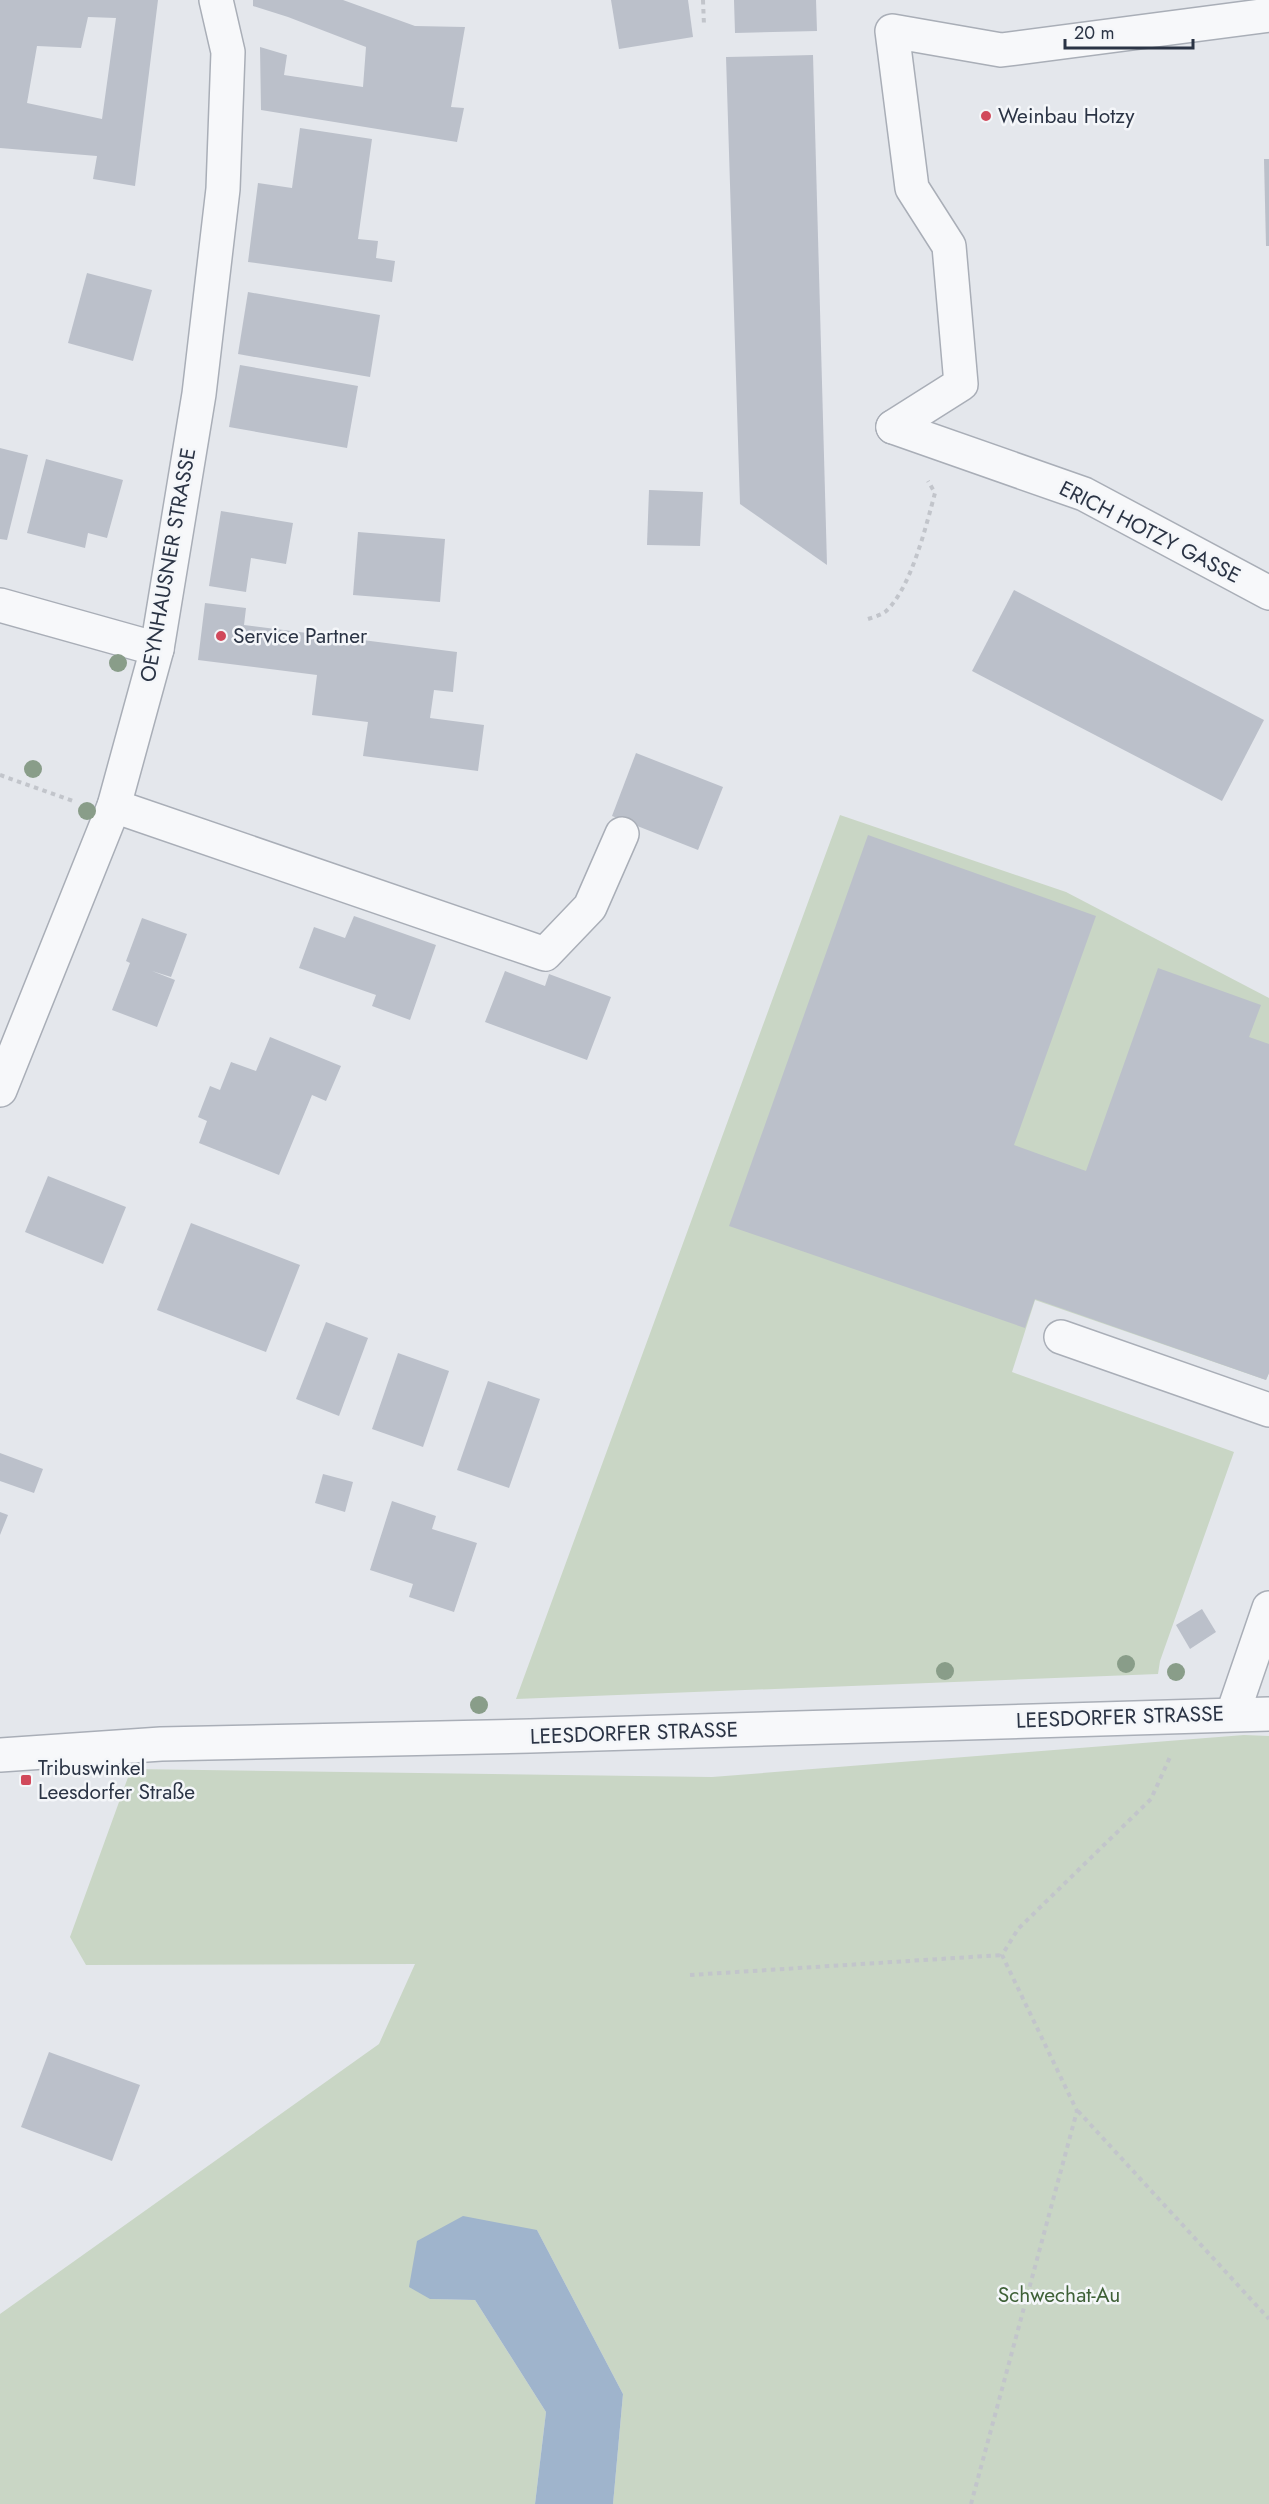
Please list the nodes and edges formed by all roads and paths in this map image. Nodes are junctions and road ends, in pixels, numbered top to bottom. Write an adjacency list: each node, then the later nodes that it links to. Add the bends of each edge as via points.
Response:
1 (216, 0): 9 (street, OEYNHAUSNER STRASSE, via 228,52 223,189 199,394)
2 (703, 0): 4 (path)
3 (1269, 15): 5 (street, via 1001,50 892,31 912,188 949,246 961,384)
4 (704, 26)
5 (893, 427): 6 (street, ERICH HOTZY GASSE, via 1084,494); 8 (path, via 935,493 917,553 899,594 884,613)
6 (1269, 592)
7 (0, 605): 9 (street)
8 (868, 619)
9 (157, 649): 11 (street, OEYNHAUSNER STRASSE)
10 (0, 775): 11 (path)
11 (112, 810): 12 (street, via 545,954 590,907); 13 (street, OEYNHAUSNER STRASSE)
12 (622, 834)
13 (0, 1090)
14 (1061, 1336): 15 (street)
15 (1269, 1410)
16 (1269, 1608): 17 (street)
17 (1233, 1713): 18 (street, LEESDORFER STRASSE); 19 (street, LEESDORFER STRASSE)
18 (1269, 1714)
19 (1179, 1715): 20 (street, LEESDORFER STRASSE, via 542,1736 161,1743); 21 (path, via 1169,1763 1151,1799 1018,1929)
20 (0, 1755)
21 (1002, 1954): 22 (path); 23 (path)
22 (690, 1975)
23 (1077, 2111): 24 (path); 25 (path)
24 (1269, 2319)
25 (971, 2504)

